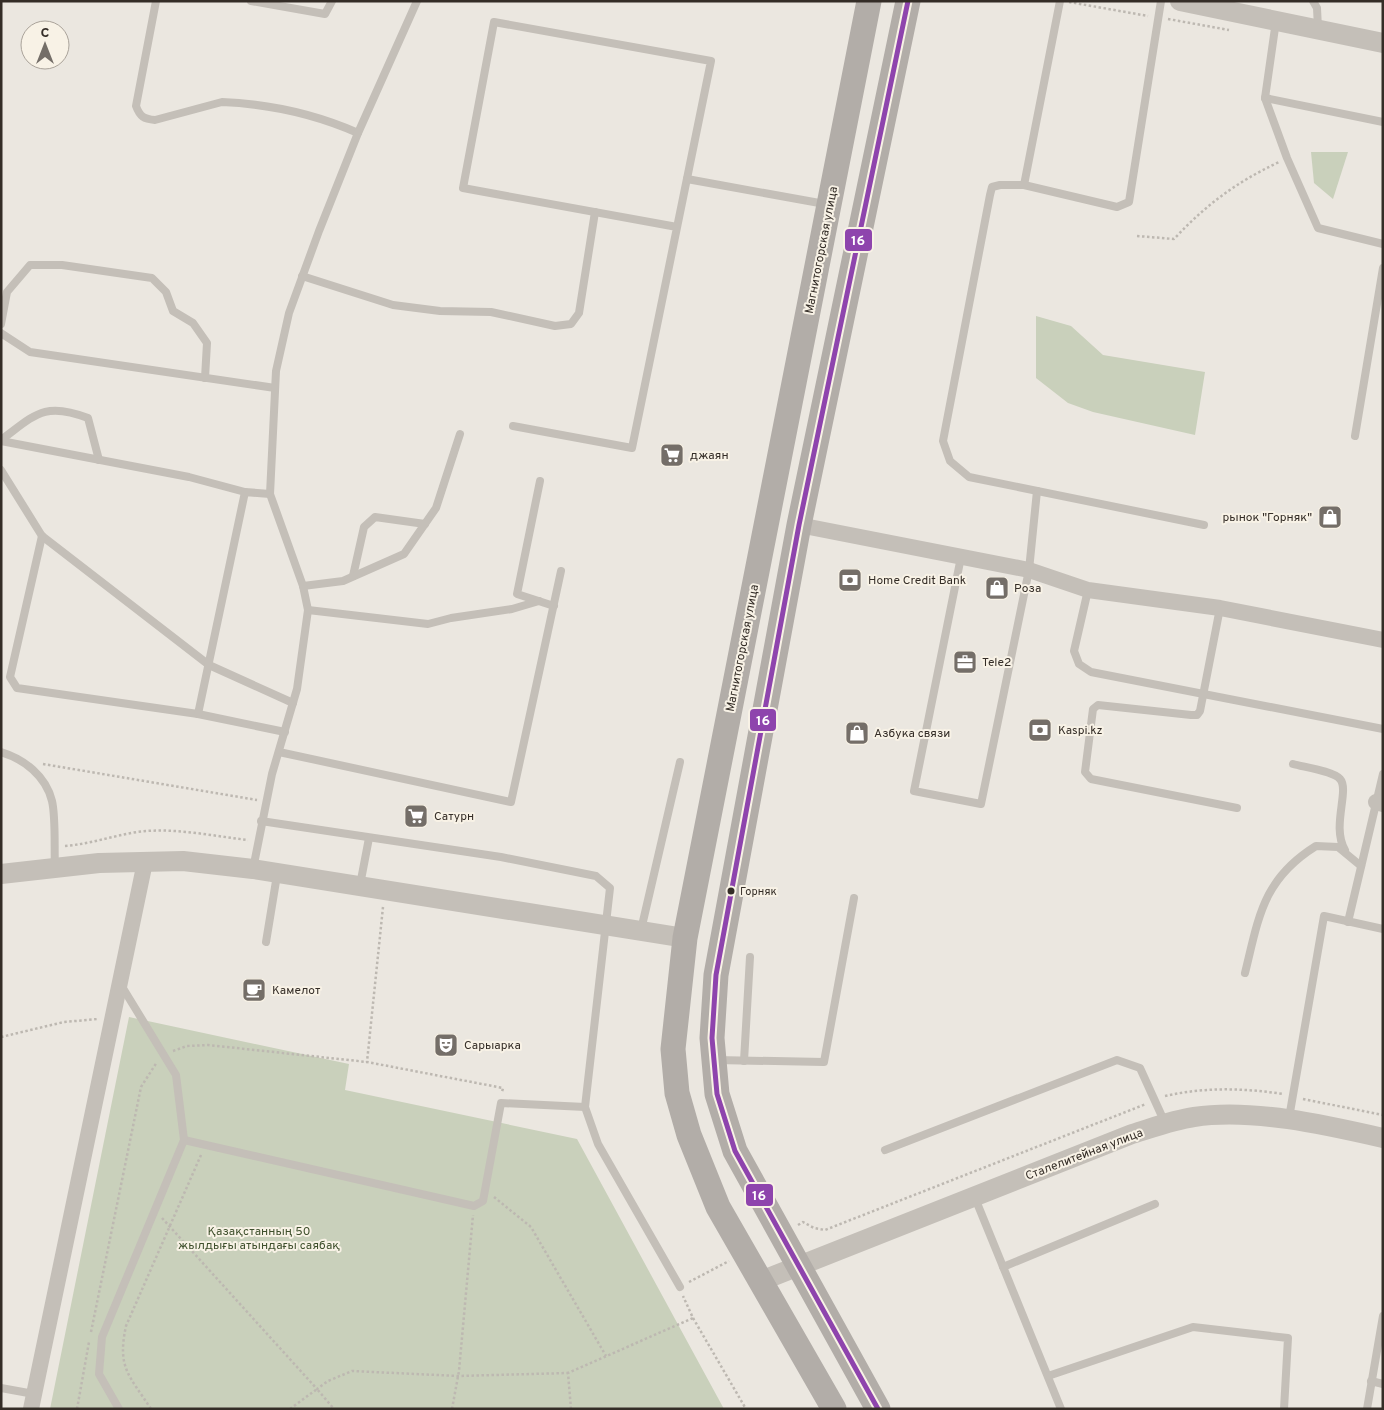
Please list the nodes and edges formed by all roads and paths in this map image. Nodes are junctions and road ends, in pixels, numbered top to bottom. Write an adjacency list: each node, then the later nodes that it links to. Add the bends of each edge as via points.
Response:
1 (156, 1): 19 (lane, via 136,106 138,114 145,119 155,120 232,102 283,109 333,122)
2 (251, 1): 3 (lane, via 325,14)
3 (332, 1)
4 (417, 1): 19 (lane)
5 (869, 1): 23 (main road, Магнитогорская улица)
6 (908, 1): 45 (main road)
7 (1060, 1): 22 (lane)
8 (1067, 1): 12 (path)
9 (1161, 1): 12 (lane)
10 (1180, 1): 13 (street)
11 (1317, 3): 14 (lane)
12 (1158, 17): 15 (path); 22 (lane, via 1130,202 1117,207)
13 (1276, 21): 14 (street); 17 (lane)
14 (1318, 30): 16 (street)
15 (1234, 31)
16 (1383, 43)
17 (1265, 98): 18 (lane); 20 (lane)
18 (1383, 122)
19 (358, 133): 29 (lane)
20 (1287, 158): 26 (path, via 1202,209 1174,239); 27 (lane, via 1318,228)
21 (687, 180): 23 (lane); 24 (lane, via 711,61 494,22 464,188); 25 (lane)
22 (1024, 185): 41 (lane, via 992,187 943,441 950,461 969,477)
23 (830, 204): 92 (main road, Магнитогорская улица)
24 (595, 212): 25 (lane); 29 (lane, via 579,313 571,324 555,326 490,312 440,311 393,305)
25 (677, 227): 34 (lane, via 632,448)
26 (1137, 236)
27 (1383, 244)
28 (1383, 268): 36 (lane)
29 (302, 276): 33 (lane, via 289,313)
30 (1, 324): 32 (lane, via 7,292 30,265 62,265 152,278 166,292 173,311 193,323 208,343)
31 (1, 333): 32 (lane, via 30,352)
32 (205, 378): 33 (lane)
33 (275, 388): 43 (lane)
34 (513, 426)
35 (460, 434): 44 (lane, via 436,508)
36 (1355, 436)
37 (1, 440): 38 (lane); 38 (lane, via 39,412 73,412 88,418)
38 (100, 460): 42 (lane, via 189,477)
39 (1, 470): 47 (lane)
40 (540, 481): 54 (lane, via 517,594)
41 (1037, 491): 46 (lane); 49 (lane)
42 (245, 492): 43 (lane); 59 (lane)
43 (270, 494): 52 (lane)
44 (425, 524): 51 (lane, via 404,554); 51 (lane, via 375,517 364,527)
45 (799, 525): 48 (street); 100 (main road, via 716,975 712,1038)
46 (1204, 525)
47 (42, 536): 59 (lane); 62 (lane, via 10,677 17,688)
48 (961, 557): 49 (street); 49 (lane, via 914,791 982,804)
49 (1030, 570): 53 (street)
50 (561, 572): 55 (lane)
51 (353, 576): 52 (lane, via 342,581)
52 (303, 586): 57 (lane)
53 (1088, 590): 56 (street); 60 (lane, via 1074,650 1079,664 1091,672)
54 (539, 601): 55 (lane); 57 (lane, via 428,624)
55 (554, 606): 66 (lane, via 511,802)
56 (1220, 608): 58 (street); 60 (lane)
57 (308, 610): 61 (lane)
58 (1383, 640)
59 (209, 665): 61 (lane); 62 (lane)
60 (1204, 695): 63 (lane); 73 (lane, via 1197,715 1098,704 1093,709 1085,772 1091,779)
61 (293, 703): 64 (lane)
62 (198, 714): 64 (lane)
63 (1383, 729)
64 (285, 732): 66 (lane)
65 (1, 752): 67 (lane)
66 (279, 752): 71 (lane)
67 (24, 761): 71 (path); 77 (lane, via 38,776 52,801)
68 (680, 762): 91 (lane)
69 (1292, 764): 78 (lane, via 1341,780 1344,788 1338,832)
70 (1383, 774): 72 (lane)
71 (266, 801): 74 (lane)
72 (1379, 803): 80 (lane)
73 (1237, 808)
74 (262, 821): 75 (lane); 76 (lane)
75 (369, 838): 85 (lane); 89 (lane, via 501,857 596,876 610,888)
76 (258, 841): 77 (path, via 163,831 137,832 89,844); 82 (lane)
77 (54, 847): 81 (lane)
78 (1346, 852): 80 (lane); 95 (lane, via 1330,845 1316,846 1281,873 1260,912)
79 (145, 862): 81 (street); 82 (street, via 183,860); 96 (street)
80 (1361, 866): 88 (lane)
81 (55, 868): 84 (street)
82 (253, 869): 83 (street)
83 (278, 873): 85 (street); 93 (lane)
84 (1, 874)
85 (360, 886): 86 (street)
86 (385, 890): 89 (street); 102 (path)
87 (854, 898): 101 (lane, via 824,1062)
88 (1348, 922): 90 (lane); 105 (lane, via 1324,916)
89 (606, 926): 91 (street); 104 (lane)
90 (1383, 929)
91 (641, 932): 92 (street)
92 (685, 938): 121 (main road, Магнитогорская улица, via 672,1049 677,1093 689,1135 718,1207)
93 (266, 942)
94 (750, 957): 101 (lane)
95 (1245, 972)
96 (120, 983): 97 (street); 99 (lane)
97 (112, 1019): 98 (path, via 64,1022); 133 (street)
98 (1, 1037)
99 (163, 1054): 102 (path, via 187,1046 208,1044); 108 (lane, via 176,1075); 134 (path, via 141,1087)
100 (714, 1060): 101 (lane); 119 (main road, via 717,1094 735,1151)
101 (744, 1061)
102 (367, 1062): 103 (path, via 503,1088)
103 (501, 1103): 104 (lane); 111 (lane)
104 (585, 1107): 122 (lane, via 598,1144)
105 (1289, 1121): 106 (street, Сталелитейная улица, via 1241,1115 1194,1117); 107 (street, Сталелитейная улица, via 1334,1126)
106 (1166, 1124): 110 (lane, via 1140,1068 1117,1060); 112 (street, Сталелитейная улица, via 1132,1134)
107 (1383, 1138)
108 (184, 1140): 109 (lane); 115 (lane)
109 (206, 1145): 114 (lane); 117 (path)
110 (885, 1150)
111 (484, 1191): 114 (lane, via 483,1201); 125 (path, via 531,1227)
112 (976, 1198): 119 (street, Сталелитейная улица); 120 (lane)
113 (1156, 1204): 120 (lane)
114 (474, 1206): 127 (path)
115 (155, 1210): 117 (path); 135 (lane, via 102,1337 99,1374)
116 (797, 1225): 118 (path, via 803,1222 825,1230)
117 (170, 1226): 132 (path); 136 (path, via 126,1326 122,1345 123,1365)
118 (835, 1226)
119 (799, 1266): 121 (street); 143 (main road)
120 (1004, 1267): 128 (lane)
121 (761, 1281): 142 (main road, Магнитогорская улица)
122 (680, 1287): 124 (path)
123 (1383, 1316): 129 (lane)
124 (693, 1318): 125 (path); 141 (path)
125 (606, 1356): 126 (path)
126 (568, 1373): 127 (path); 140 (path)
127 (458, 1376): 132 (path, via 352,1371); 139 (path)
128 (1048, 1376): 144 (lane); 145 (lane, via 1193,1327 1288,1338)
129 (1371, 1381): 130 (lane); 146 (lane)
130 (1383, 1384)
131 (1, 1388): 133 (lane)
132 (317, 1389): 137 (path); 138 (path)
133 (32, 1401)
134 (77, 1409)
135 (119, 1409)
136 (151, 1409)
137 (290, 1409)
138 (334, 1409)
139 (452, 1409)
140 (571, 1409)
141 (746, 1409)
142 (834, 1409)
143 (878, 1409)
144 (1062, 1409)
145 (1284, 1409)
146 (1367, 1409)

